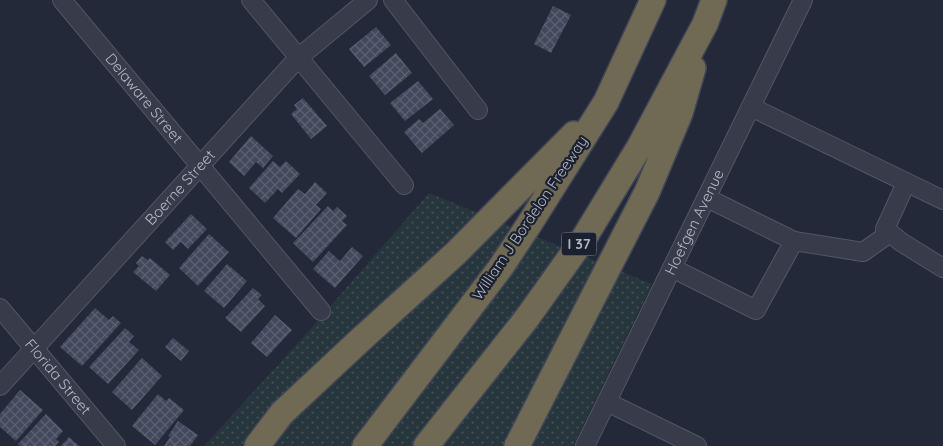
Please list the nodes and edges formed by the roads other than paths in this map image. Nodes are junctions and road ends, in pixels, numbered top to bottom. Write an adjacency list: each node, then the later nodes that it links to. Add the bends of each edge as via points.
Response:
1 (62, 0): 13 (street, Delaware Street)
2 (251, 0): 9 (street)
3 (368, 0): 9 (street, Boerne Street)
4 (393, 0): 12 (street)
5 (653, 0): 10 (highway, William J Bordelon Freeway)
6 (714, 0): 8 (highway, I 37)
7 (803, 0): 11 (street, Hoefgen Avenue)
8 (705, 24): 30 (highway, I 37, via 640,146 584,238 527,318); 31 (highway, via 680,113 647,192)
9 (298, 58): 13 (street, Boerne Street); 15 (street)
10 (606, 102): 28 (highway, via 456,253 282,413); 29 (highway, William J Bordelon Freeway, via 501,267)
11 (751, 107): 14 (street); 16 (street, Hoefgen Avenue)
12 (478, 110)
13 (199, 166): 23 (street, Delaware Street); 24 (street, Boerne Street)
14 (906, 183): 17 (street); 18 (street, via 885,228)
15 (404, 185)
16 (706, 198): 19 (street); 20 (street, Hoefgen Avenue)
17 (943, 200)
18 (890, 233): 19 (street, via 863,252); 21 (street)
19 (794, 241): 20 (street, via 756,310)
20 (672, 268): 26 (street, Hoefgen Avenue)
21 (943, 268)
22 (0, 308): 24 (street, Florida Street)
23 (321, 311)
24 (34, 349): 25 (street, Boerne Street); 27 (street, Florida Street)
25 (0, 386)
26 (607, 402): 32 (street, Hoefgen Avenue); 33 (street)
27 (116, 446)
28 (256, 446)
29 (364, 446)
30 (426, 446)
31 (517, 446)
32 (585, 446)
33 (698, 446)

